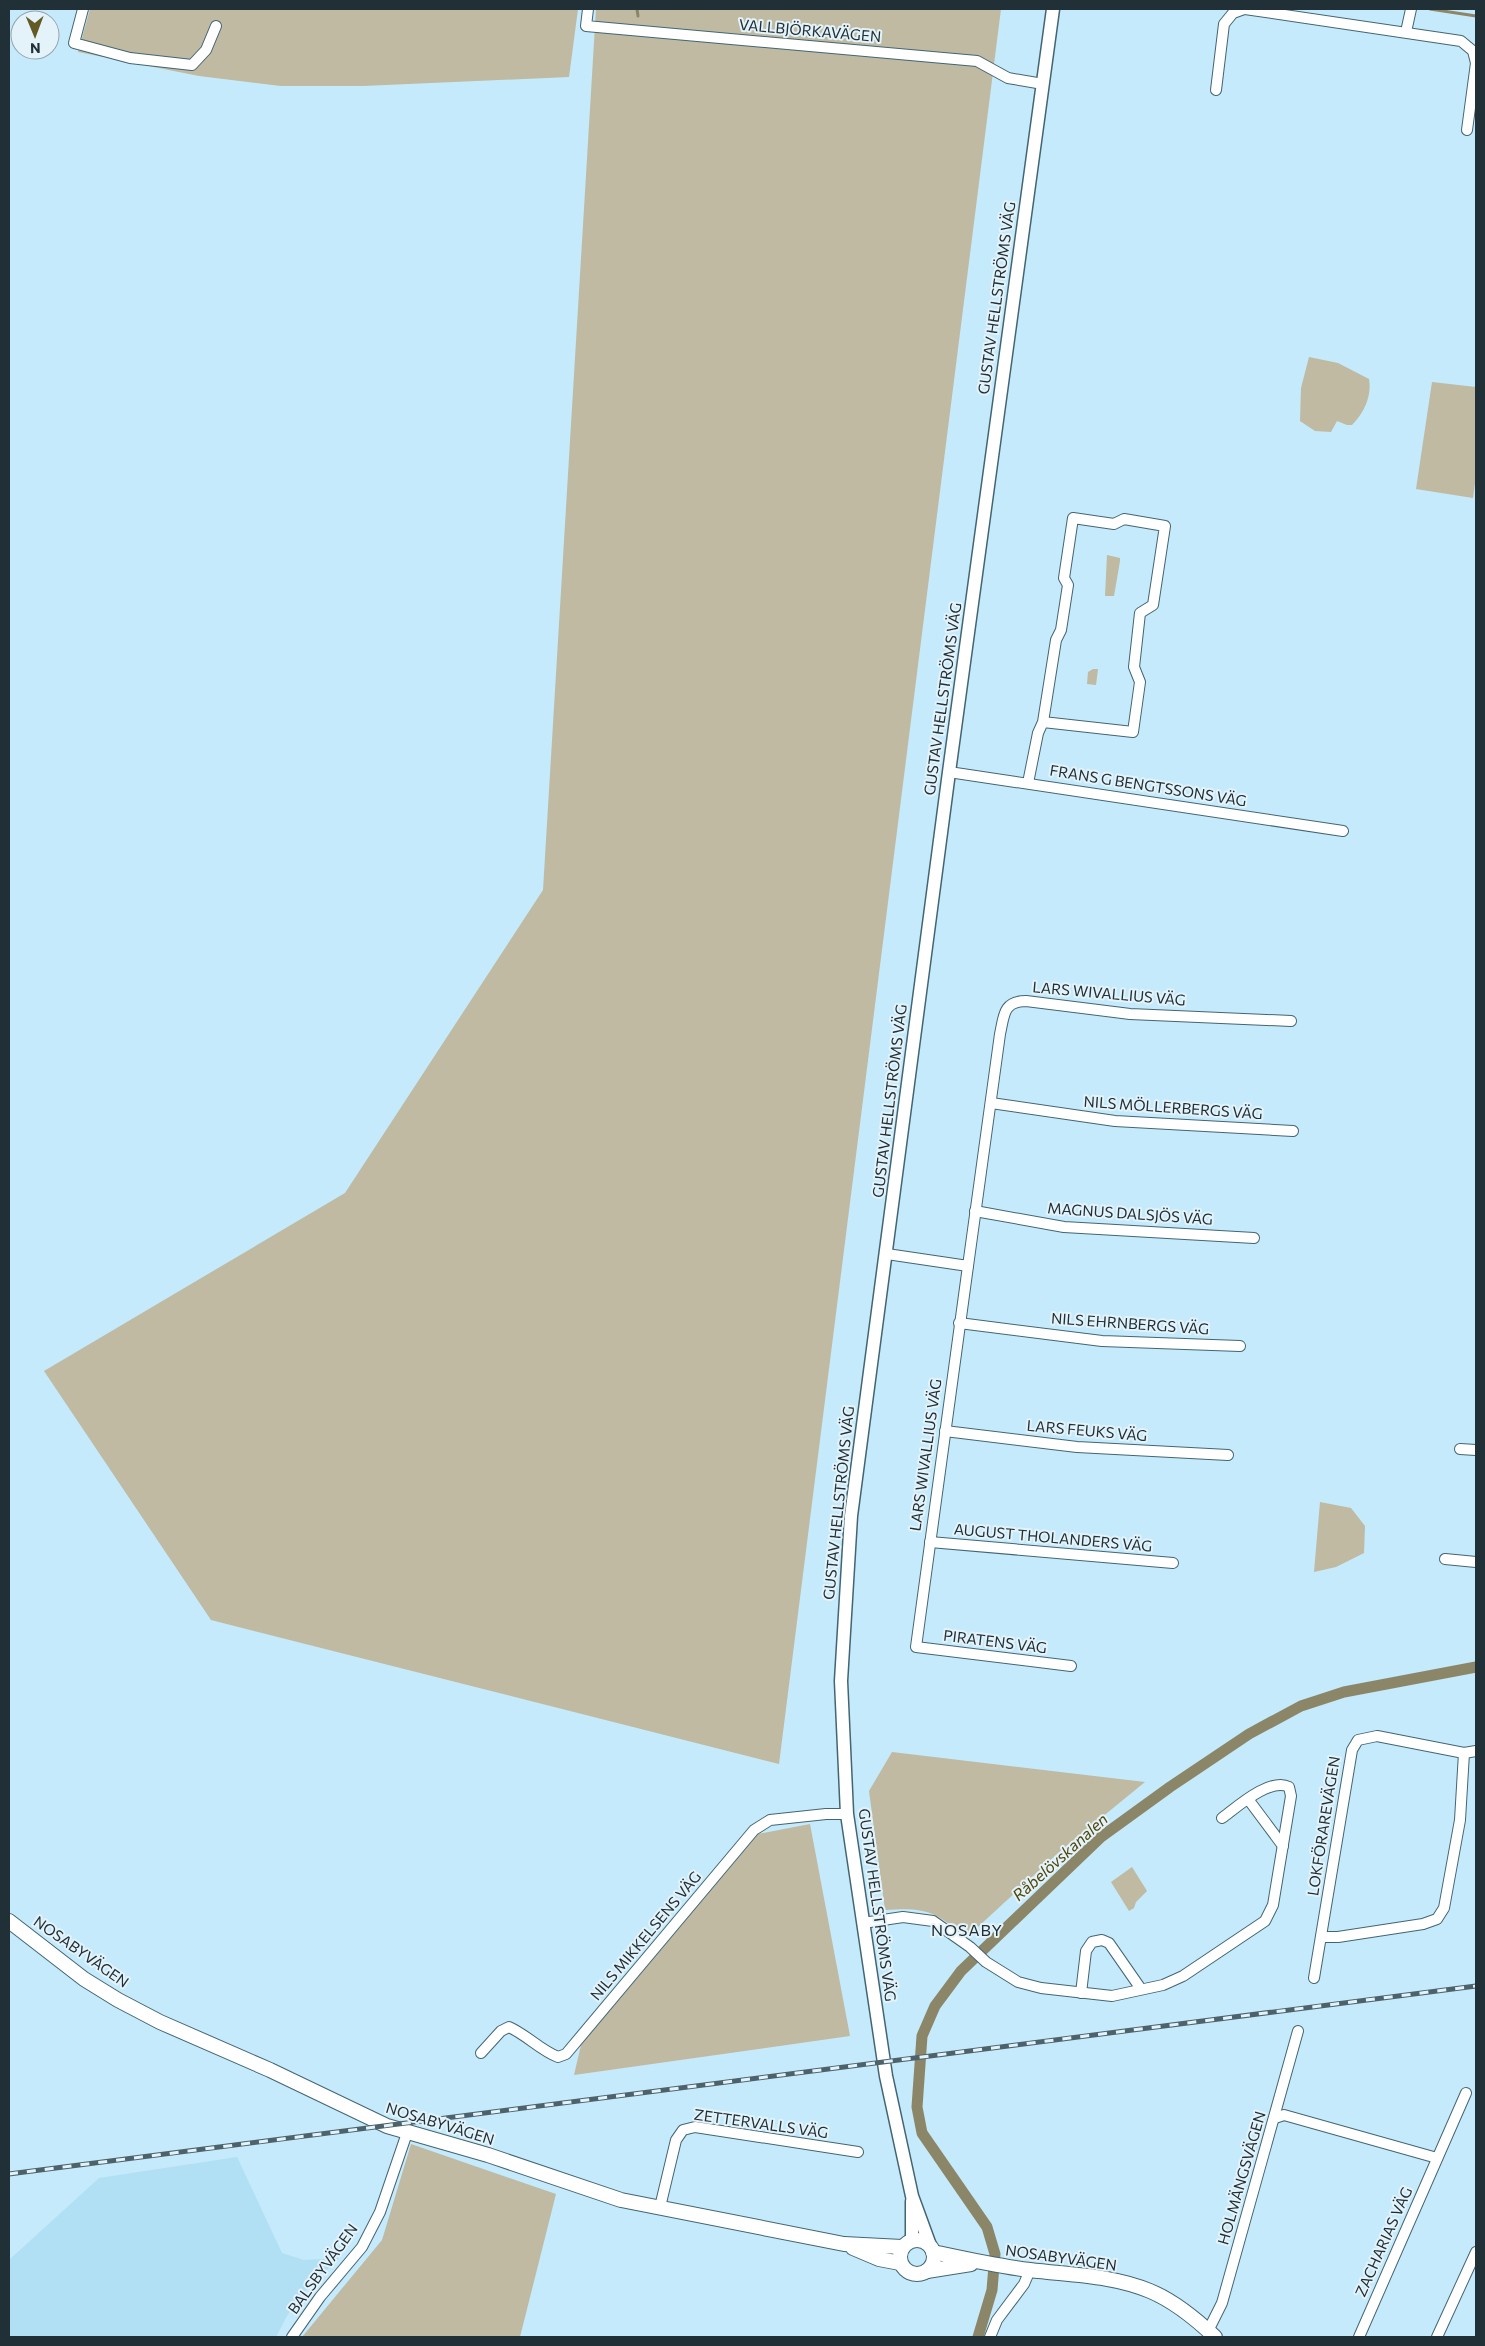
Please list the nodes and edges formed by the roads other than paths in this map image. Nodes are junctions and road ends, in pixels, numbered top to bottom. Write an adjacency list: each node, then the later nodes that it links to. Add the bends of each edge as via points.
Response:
1 (83, 9): 6 (street, via 74,43 130,58 192,65 206,50)
2 (588, 9): 9 (street, VALLBJÖRKAVÄGEN, via 586,26 977,61 1008,78)
3 (1053, 9): 9 (street, GUSTAV HELLSTRÖMS VÄG)
4 (1244, 9): 7 (street); 10 (street, via 1233,14 1224,24)
5 (1411, 9): 7 (street)
6 (216, 26)
7 (1406, 32): 8 (street, via 1461,41 1473,51)
8 (1476, 63): 11 (street)
9 (1043, 84): 13 (street, GUSTAV HELLSTRÖMS VÄG)
10 (1216, 90)
11 (1467, 130)
12 (1043, 722): 12 (street, via 1068,585 1064,578 1073,518 1114,524 1124,519 1165,526 1153,605 1140,613 1134,667 1140,682 1133,732); 14 (street)
13 (949, 772): 14 (street, FRANS G BENGTSSONS VÄG); 21 (street, GUSTAV HELLSTRÖMS VÄG)
14 (1028, 783): 15 (street, FRANS G BENGTSSONS VÄG)
15 (1342, 830)
16 (1291, 1021): 17 (street, LARS WIVALLIUS VÄG, via 1130,1014 1017,1001 1005,1010 1003,1017)
17 (991, 1103): 18 (street, NILS MÖLLERBERGS VÄG, via 1115,1122); 19 (street, LARS WIVALLIUS VÄG)
18 (1293, 1131)
19 (975, 1212): 20 (street, MAGNUS DALSJÖS VÄG, via 1064,1227); 22 (street, LARS WIVALLIUS VÄG)
20 (1254, 1238)
21 (887, 1254): 22 (street); 38 (street, GUSTAV HELLSTRÖMS VÄG, via 846,1569 841,1681)
22 (968, 1266): 23 (street, LARS WIVALLIUS VÄG)
23 (959, 1323): 24 (street, NILS EHRNBERGS VÄG, via 1102,1340); 25 (street, LARS WIVALLIUS VÄG)
24 (1240, 1346)
25 (945, 1431): 28 (street, LARS FEUKS VÄG, via 1077,1447); 29 (street, LARS WIVALLIUS VÄG)
26 (1460, 1449): 27 (street)
27 (1476, 1450)
28 (1228, 1455)
29 (930, 1542): 32 (street, AUGUST THOLANDERS VÄG); 33 (street, LARS WIVALLIUS VÄG)
30 (1445, 1559): 31 (street)
31 (1476, 1562)
32 (1174, 1563)
33 (916, 1647): 34 (street, PIRATENS VÄG)
34 (1070, 1666)
35 (1476, 1751): 36 (street, LOKFÖRAREVÄGEN)
36 (1464, 1754): 43 (street, via 1460,1820 1444,1908 1437,1919 1424,1924 1338,1937); 43 (street, LOKFÖRAREVÄGEN, via 1377,1736 1358,1740 1352,1750)
37 (1248, 1799): 39 (street); 40 (street); 40 (street, via 1272,1785 1289,1787 1291,1796)
38 (847, 1814): 42 (street, GUSTAV HELLSTRÖMS VÄG); 48 (street, NILS MIKKELSENS VÄG, via 770,1820 754,1830 566,2054 558,2057 549,2053 509,2027 501,2031)
39 (1222, 1818)
40 (1283, 1846): 45 (street, via 1273,1905 1264,1921 1183,1976)
41 (9, 1921): 51 (main road, NOSABYVÄGEN, via 84,1979 160,2022)
42 (863, 1923): 46 (street, via 903,1917 933,1921 1018,1982); 54 (street, GUSTAV HELLSTRÖMS VÄG, via 886,2076)
43 (1321, 1936): 44 (street, LOKFÖRAREVÄGEN)
44 (1314, 1978)
45 (1141, 1990): 46 (street, via 1112,1996); 46 (street, via 1109,1942 1102,1940 1092,1942 1086,1951)
46 (1081, 1993)
47 (1298, 2031): 50 (street, HOLMÄNGSVÄGEN)
48 (481, 2053)
49 (1466, 2093): 53 (street, ZACHARIAS VÄG)
50 (1275, 2118): 53 (street, via 1284,2115); 64 (street, HOLMÄNGSVÄGEN)
51 (407, 2133): 55 (main road, NOSABYVÄGEN, via 488,2155 622,2200); 65 (street, BALSBYVÄGEN, via 380,2212 362,2247)
52 (858, 2152): 55 (street, ZETTERVALLS VÄG, via 695,2127 683,2130 676,2140)
53 (1437, 2158): 67 (street, ZACHARIAS VÄG)
54 (912, 2196): 57 (street, GUSTAV HELLSTRÖMS VÄG); 58 (street, GUSTAV HELLSTRÖMS VÄG)
55 (660, 2208): 56 (main road, NOSABYVÄGEN)
56 (844, 2244): 57 (main road, NOSABYVÄGEN); 60 (main road, NOSABYVÄGEN, via 879,2259)
57 (907, 2244): 58 (main road, via 923,2241); 60 (main road, via 899,2255)
58 (932, 2250): 61 (main road, NOSABYVÄGEN); 63 (main road, via 933,2262)
59 (1476, 2252): 68 (street)
60 (900, 2263): 63 (main road, via 912,2274)
61 (981, 2263): 62 (main road, NOSABYVÄGEN); 63 (main road, NOSABYVÄGEN)
62 (1030, 2270): 64 (main road, NOSABYVÄGEN, via 1096,2277 1150,2291 1192,2317); 66 (street, via 1024,2284 997,2320)
63 (927, 2271)
64 (1211, 2334)
65 (292, 2337)
66 (990, 2337)
67 (1359, 2337)
68 (1437, 2337)

